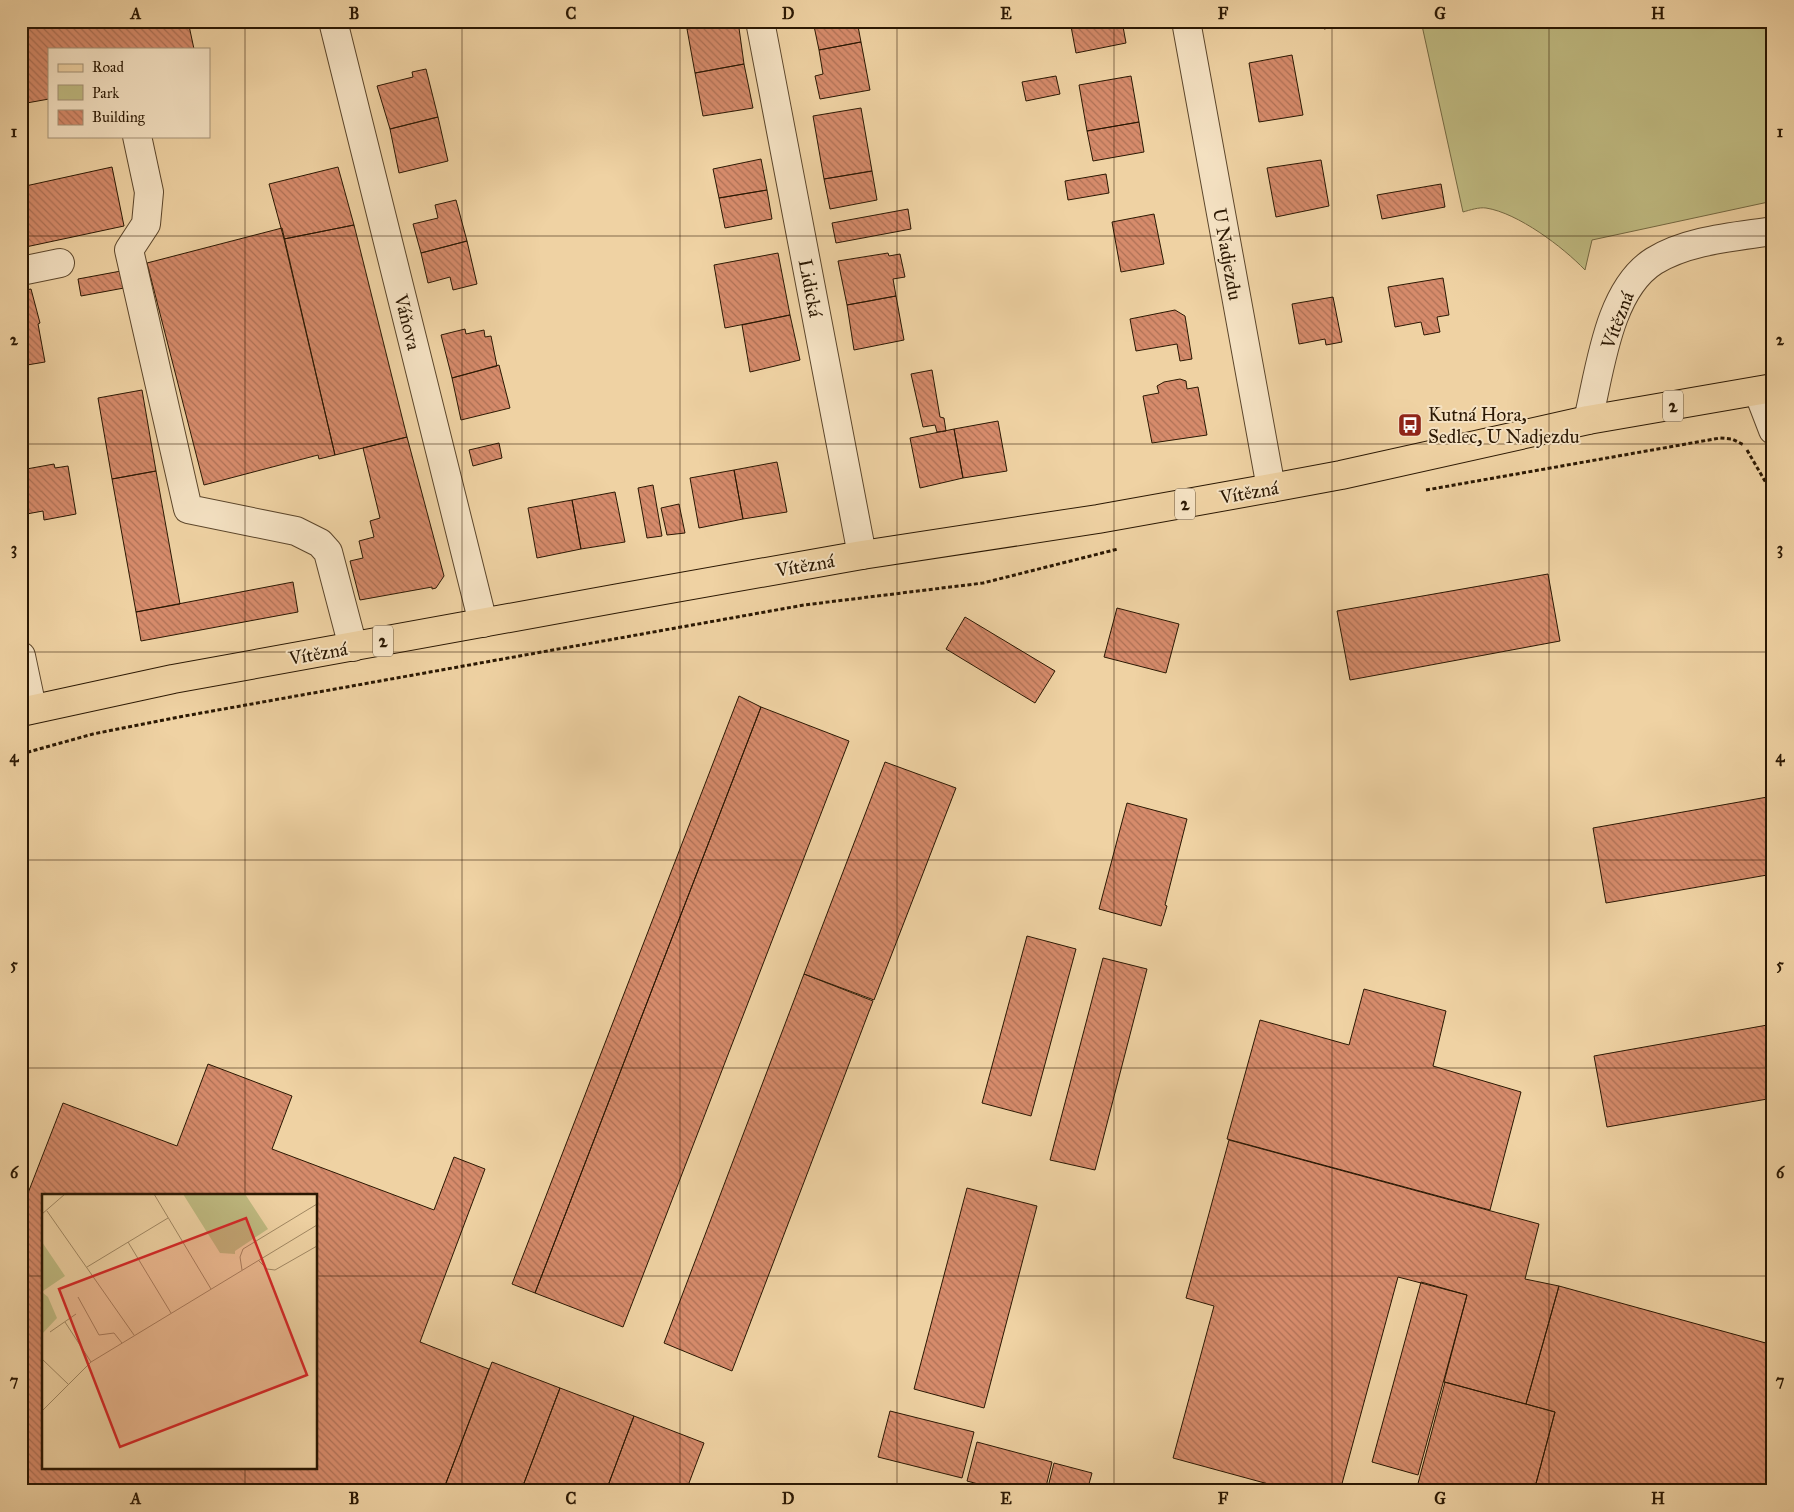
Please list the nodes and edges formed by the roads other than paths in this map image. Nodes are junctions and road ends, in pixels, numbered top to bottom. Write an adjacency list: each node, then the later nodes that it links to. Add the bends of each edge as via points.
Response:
1 (333, 21): 13 (street, Váňova)
2 (760, 21): 12 (street, Lidická)
3 (1186, 21): 11 (street, U Nadjezdu)
4 (137, 138): 14 (street, via 149,192 146,224 129,250 188,509 296,531 320,543 328,552)
5 (1773, 231): 9 (street, Vítězná, via 1691,247 1670,254 1641,272 1629,287 1610,328)
6 (60, 263): 7 (street)
7 (21, 271)
8 (1765, 390): 9 (main road, Vítězná / 2); 10 (street)
9 (1588, 420): 11 (main road, Vítězná / 2)
10 (1773, 430)
11 (1271, 488): 12 (main road, Vítězná / 2, via 1098,520)
12 (862, 555): 13 (main road, Vítězná / 2)
13 (482, 623): 14 (main road, Vítězná / 2)
14 (352, 647): 16 (main road, Vítězná / 2, via 173,679)
15 (21, 656): 16 (street)
16 (27, 710)

